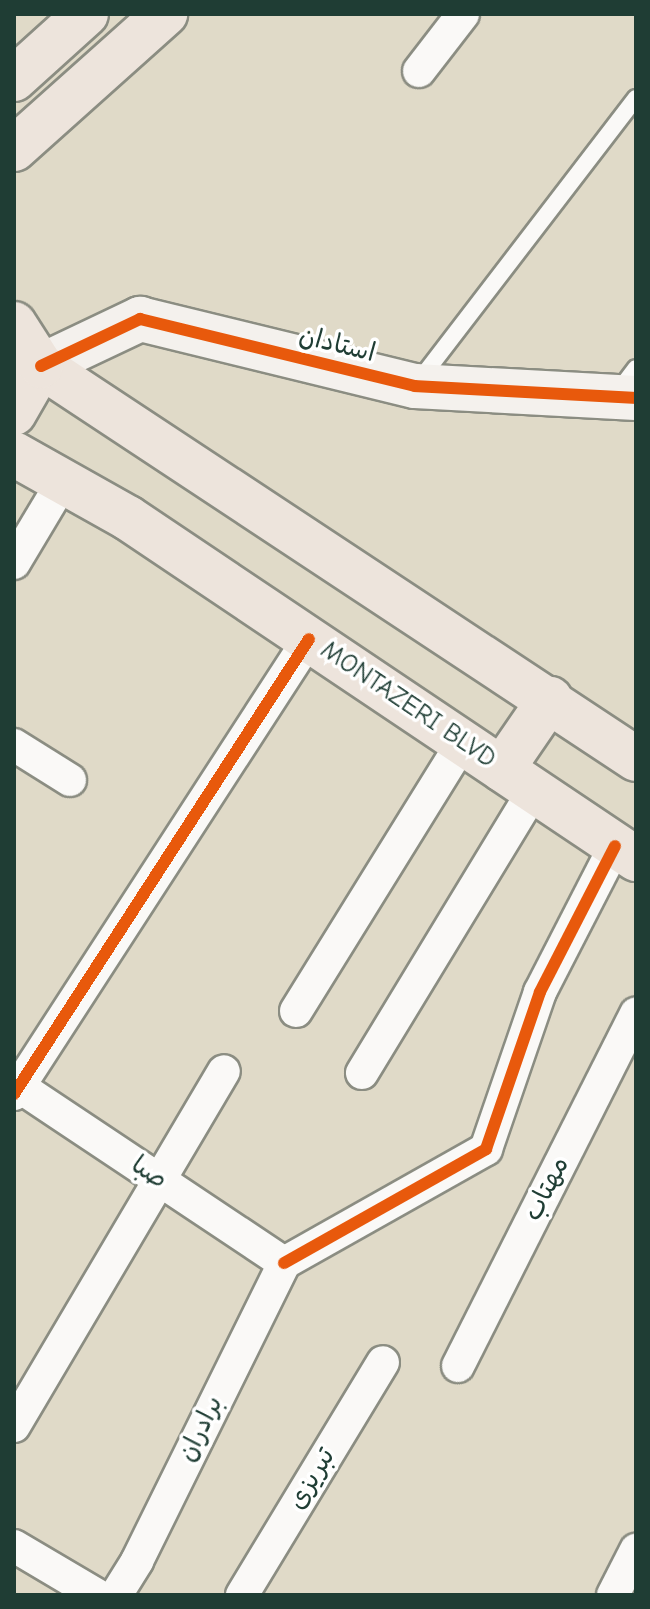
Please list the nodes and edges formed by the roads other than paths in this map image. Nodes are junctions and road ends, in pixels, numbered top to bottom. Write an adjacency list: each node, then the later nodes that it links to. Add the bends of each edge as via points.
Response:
1 (86, 14): 5 (main road)
2 (165, 14): 7 (main road)
3 (463, 14): 4 (street)
4 (419, 71)
5 (14, 79)
6 (636, 98): 10 (lane)
7 (15, 150)
8 (14, 324): 9 (main road)
9 (27, 361): 10 (street, استادان, via 140,319); 12 (main road); 17 (main road)
10 (415, 386): 11 (street, استادان)
11 (628, 388)
12 (14, 413)
13 (14, 454): 14 (main road, MONTAZERI BLVD)
14 (63, 481): 15 (street); 16 (main road, MONTAZERI BLVD)
15 (14, 563)
16 (309, 639): 18 (main road, MONTAZERI BLVD); 28 (street)
17 (550, 699): 20 (main road); 21 (main road)
18 (463, 742): 21 (main road, MONTAZERI BLVD); 24 (street)
19 (14, 745): 22 (street)
20 (636, 759)
21 (518, 779): 23 (main road, MONTAZERI BLVD); 27 (street)
22 (70, 780)
23 (626, 853): 30 (street, via 540,992 486,1149)
24 (296, 1011)
25 (636, 1013): 32 (street, مهتاب)
26 (224, 1071): 29 (street)
27 (362, 1073)
28 (16, 1088): 29 (street, صبا)
29 (160, 1181): 30 (street, صبا); 33 (street)
30 (284, 1263): 37 (street, برادران)
31 (383, 1362): 38 (street, تبریزی)
32 (458, 1366)
33 (14, 1426)
34 (14, 1546): 36 (street)
35 (636, 1550): 39 (street)
36 (97, 1595)
37 (116, 1595)
38 (242, 1595)
39 (613, 1595)

